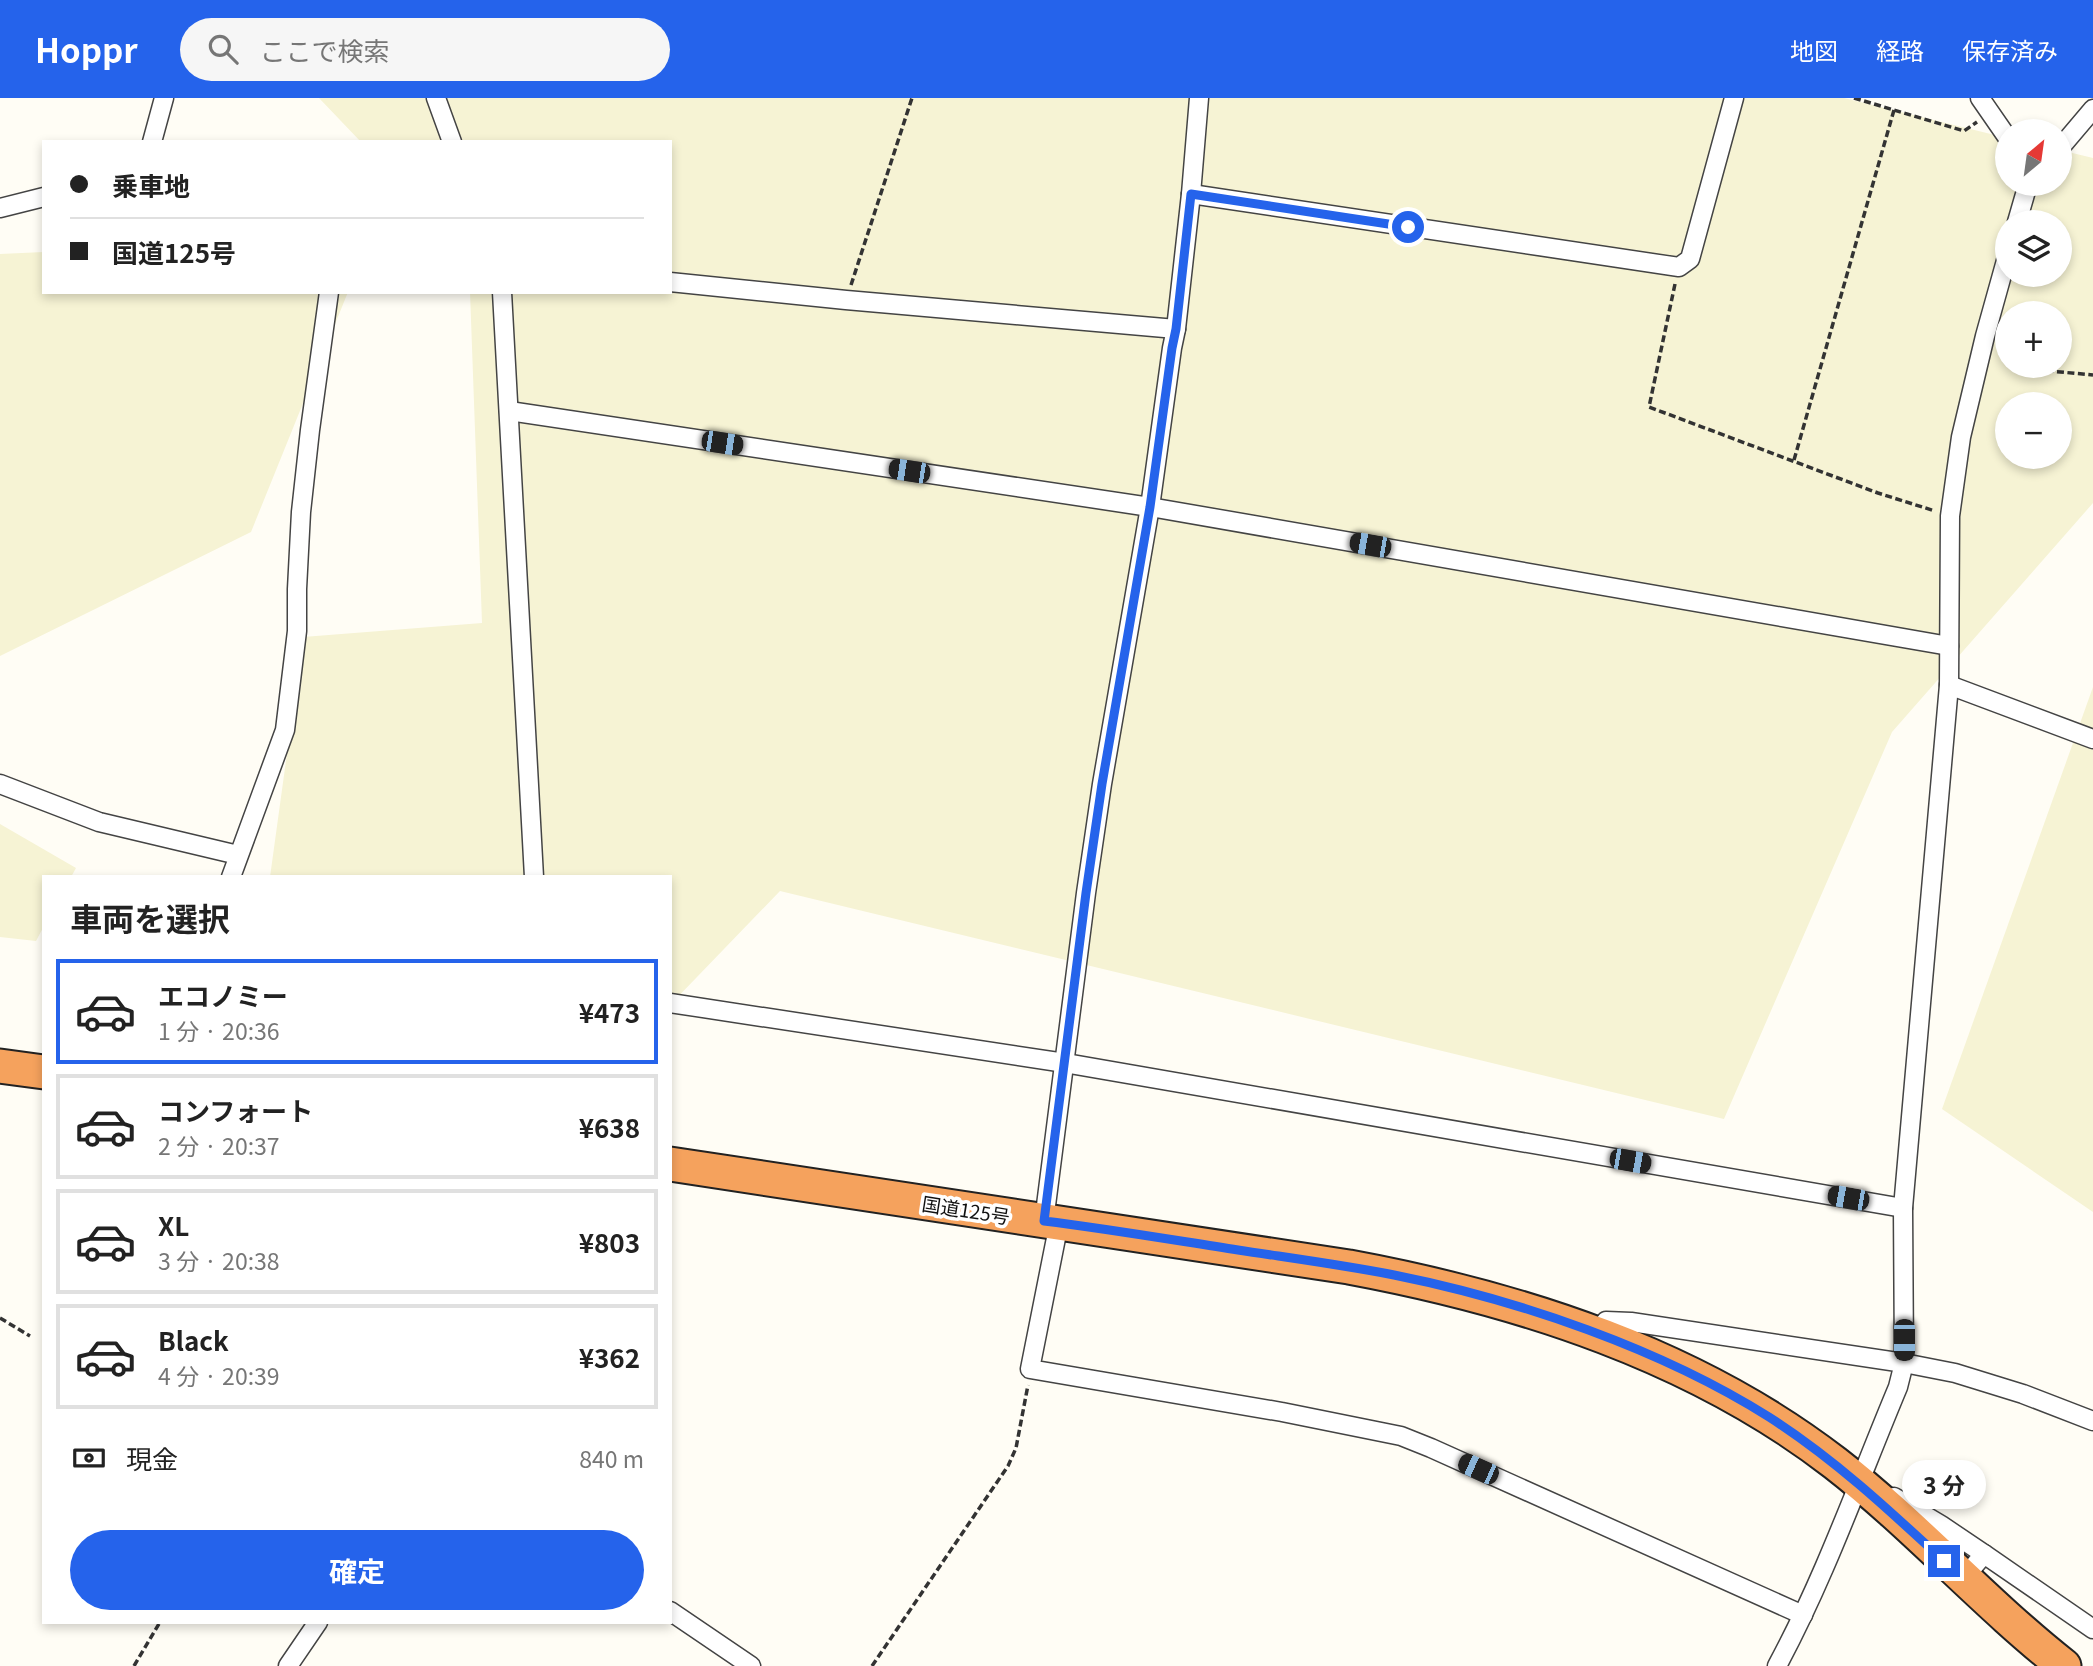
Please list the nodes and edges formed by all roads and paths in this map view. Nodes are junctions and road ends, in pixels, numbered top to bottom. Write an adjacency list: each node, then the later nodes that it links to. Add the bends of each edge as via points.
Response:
1 (164, 98): 13 (street)
2 (436, 98): 14 (street)
3 (912, 98): 23 (path)
4 (1199, 98): 15 (street)
5 (1734, 98): 18 (street, via 1690,259)
6 (1854, 98): 8 (path)
7 (1980, 98): 10 (street)
8 (1894, 110): 10 (path, via 1965,131); 28 (path)
9 (2093, 110): 12 (street)
10 (1991, 113): 11 (street)
11 (1995, 119)
12 (2072, 134)
13 (153, 140)
14 (451, 140)
15 (1191, 194): 18 (street); 24 (street)
16 (42, 198): 17 (street)
17 (0, 208)
18 (1679, 267): 28 (path, via 1649,407)
19 (672, 282): 23 (street)
20 (1999, 287): 30 (street, via 1961,437)
21 (329, 294): 35 (street, via 301,512 297,631 285,730)
22 (502, 294): 27 (street)
23 (846, 300): 24 (street)
24 (1176, 329): 29 (street)
25 (2072, 373): 26 (path)
26 (2093, 375)
27 (509, 411): 29 (street); 37 (street)
28 (1794, 460): 30 (path)
29 (1150, 507): 31 (street); 39 (street, via 1102,784)
30 (1950, 516): 31 (street)
31 (1949, 646): 32 (street)
32 (1949, 685): 33 (street); 43 (street)
33 (2093, 739)
34 (0, 784): 35 (street, via 99,822)
35 (238, 855): 36 (street)
36 (232, 875)
37 (534, 875)
38 (672, 1003): 39 (street)
39 (1065, 1063): 43 (street); 44 (street)
40 (0, 1066): 41 (highway)
41 (42, 1072)
42 (672, 1164): 44 (highway, 国道125号)
43 (1903, 1208): 48 (street)
44 (1052, 1222): 46 (highway, 国道125号, via 1396,1276 1501,1301); 49 (street)
45 (0, 1318): 47 (path)
46 (1596, 1334): 48 (street, via 1606,1321 1630,1322); 51 (highway, 国道125号, via 1670,1365 1767,1416)
47 (30, 1336)
48 (1904, 1363): 50 (street, via 1955,1373); 51 (street)
49 (1030, 1369): 54 (street, via 1401,1437); 61 (path, via 1016,1448 1008,1466)
50 (2093, 1421)
51 (1858, 1482): 52 (highway, 国道125号); 54 (street)
52 (1973, 1566): 57 (street); 63 (highway, 国道125号, via 2032,1641)
53 (672, 1612): 60 (street)
54 (1803, 1615): 62 (street)
55 (159, 1624): 58 (path)
56 (316, 1624): 59 (street)
57 (2093, 1629)
58 (134, 1666)
59 (288, 1666)
60 (751, 1666)
61 (872, 1666)
62 (1777, 1666)
63 (2064, 1666)

